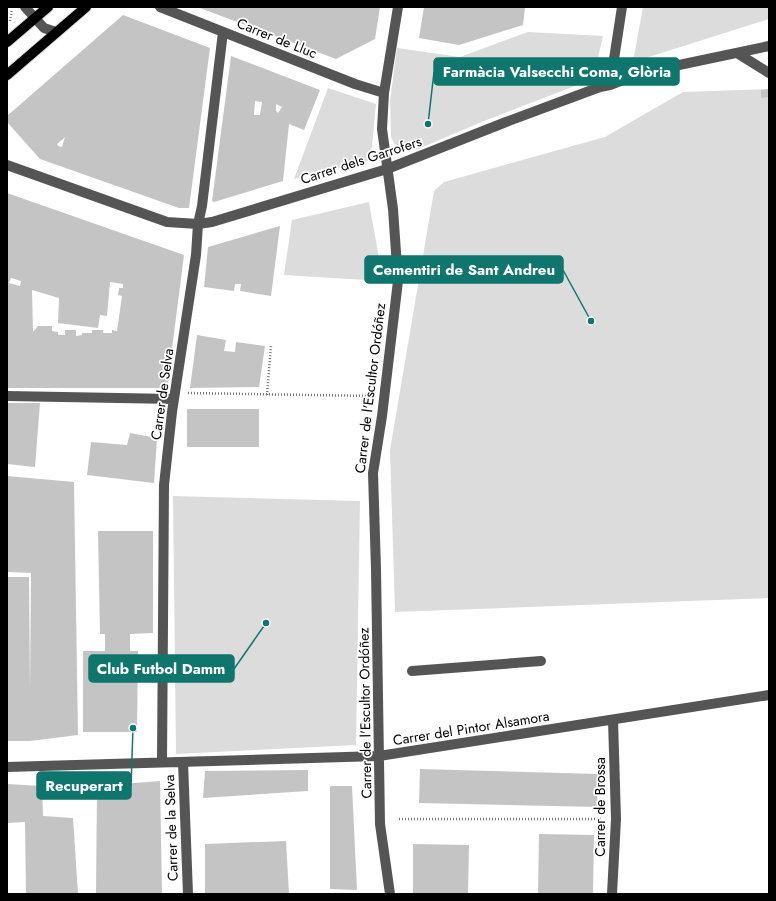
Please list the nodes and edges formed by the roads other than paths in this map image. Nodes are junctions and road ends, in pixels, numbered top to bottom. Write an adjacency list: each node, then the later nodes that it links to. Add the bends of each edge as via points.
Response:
1 (25, 7): 7 (street)
2 (48, 7): 7 (main road)
3 (86, 7): 8 (main road)
4 (160, 7): 9 (street, Carrer de Lluc)
5 (398, 7): 16 (street, Carrer de l'Escultor Ordóñez)
6 (622, 7): 15 (street)
7 (35, 18): 8 (street, via 44,28); 10 (main road)
8 (56, 32): 14 (main road)
9 (223, 32): 16 (street, Carrer de Lluc); 19 (street, Carrer de Selva)
10 (7, 42)
11 (769, 46): 12 (street, Carrer dels Garrofers)
12 (737, 53): 13 (street); 15 (street, Carrer dels Garrofers, via 641,73)
13 (769, 73)
14 (7, 75)
15 (610, 85): 18 (street, Carrer dels Garrofers, via 506,122)
16 (384, 93): 18 (street, Carrer de l'Escultor Ordóñez, via 382,129)
17 (7, 165): 19 (street, Carrer dels Garrofers, via 167,222)
18 (387, 169): 19 (street, Carrer dels Garrofers); 26 (street, Carrer de l'Escultor Ordóñez, via 393,209 398,281 382,416 372,473)
19 (198, 224): 21 (street, Carrer de Selva, via 196,255)
20 (7, 396): 21 (street)
21 (174, 399): 27 (street, Carrer de Selva, via 164,485)
22 (541, 660): 23 (street)
23 (412, 671)
24 (769, 695): 25 (street, Carrer del Pintor Alsamora)
25 (614, 720): 26 (street, Carrer del Pintor Alsamora); 32 (street, Carrer de Brossa, via 616,819)
26 (379, 756): 28 (street, Carrer del Pintor Alsamora); 31 (street, Carrer de l'Escultor Ordóñez, via 380,824)
27 (162, 762): 28 (street, Carrer del Pintor Alsamora); 29 (street, Carrer del Pintor Alsamora)
28 (183, 762): 30 (street, Carrer de la Selva)
29 (7, 767)
30 (188, 894)
31 (390, 894)
32 (612, 894)

